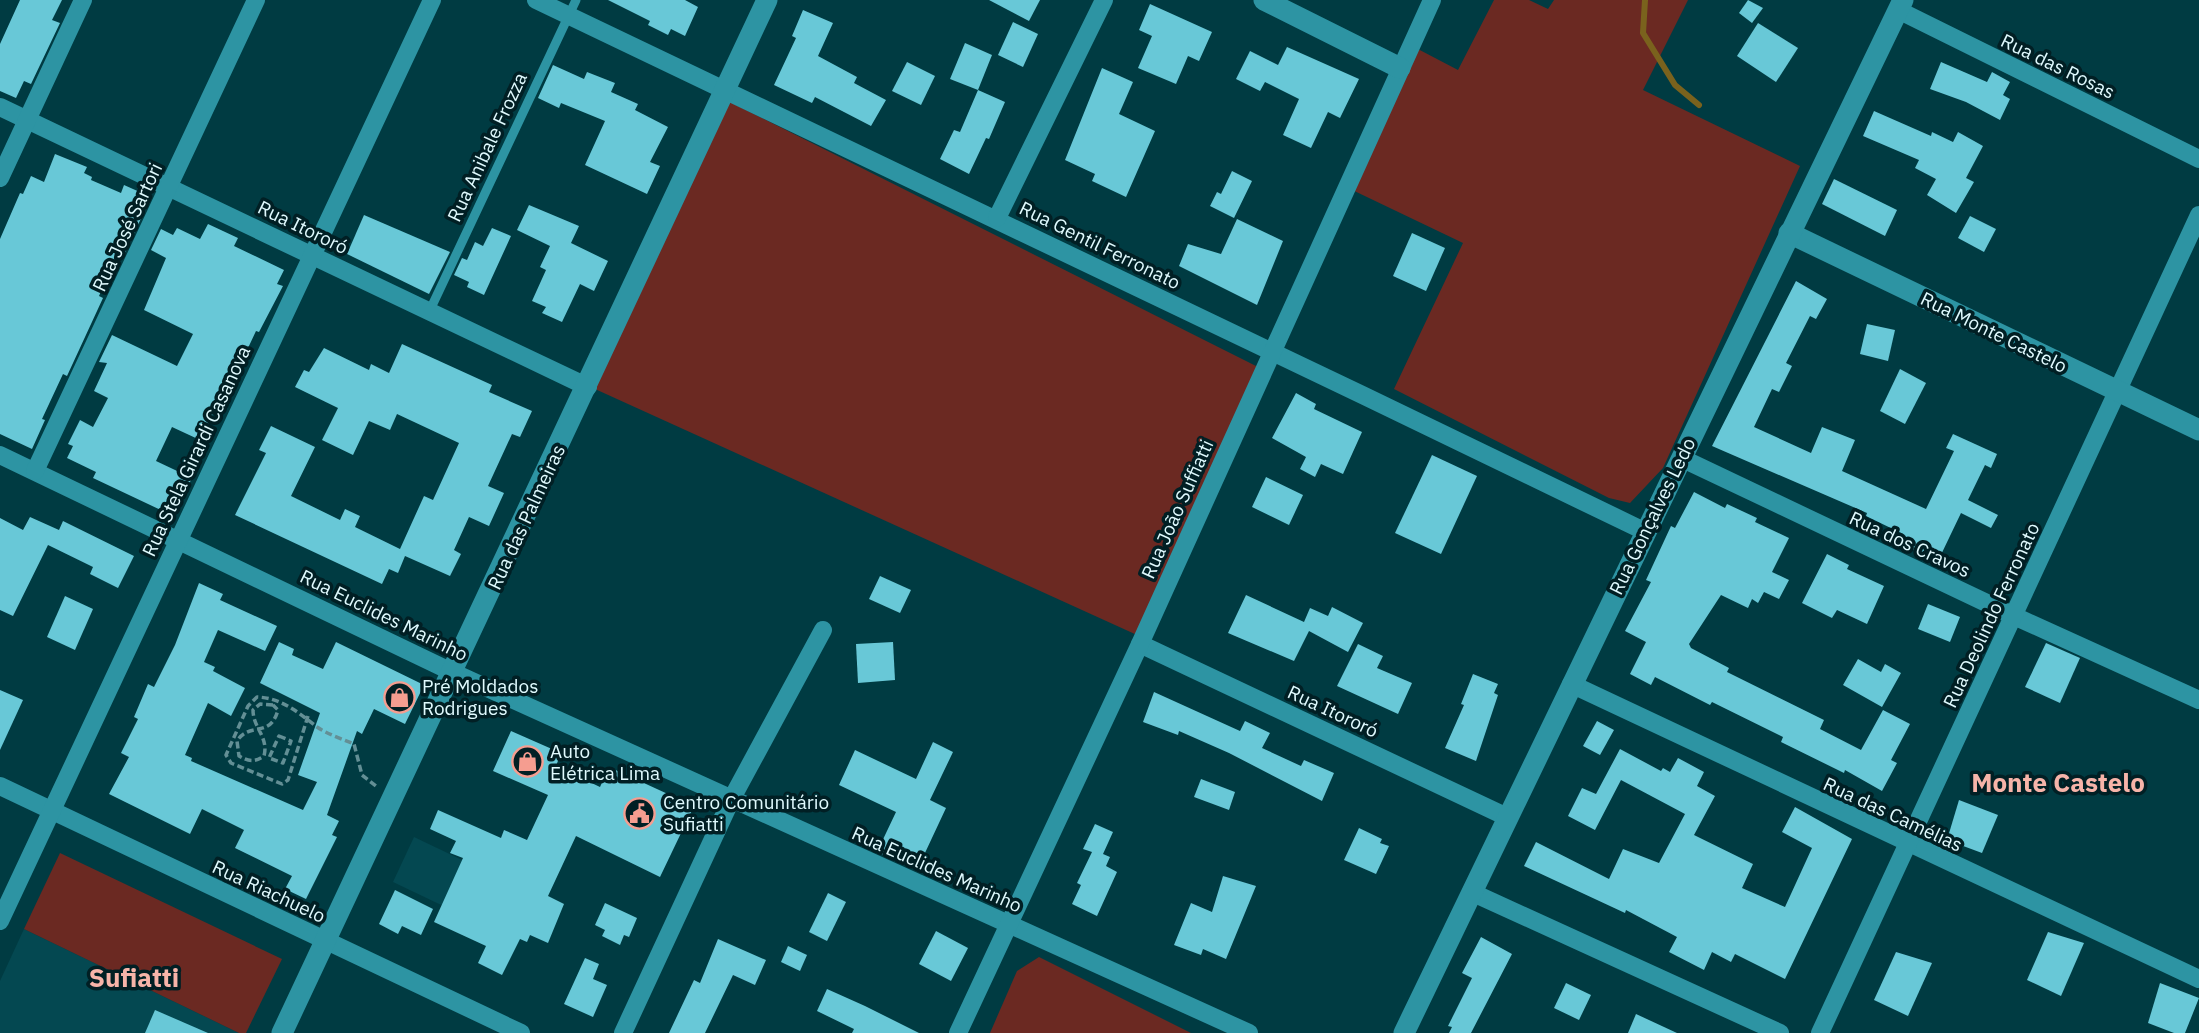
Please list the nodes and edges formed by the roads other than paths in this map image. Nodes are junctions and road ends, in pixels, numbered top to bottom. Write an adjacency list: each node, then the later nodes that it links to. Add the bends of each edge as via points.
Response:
1 (83, 0): 14 (street)
2 (256, 0): 17 (street, Rua José Sartori)
3 (432, 0): 21 (street, Rua Stela Girardi Casanova)
4 (536, 0): 10 (street, Rua Gentil Ferronato)
5 (767, 0): 12 (street, Rua das Palmeiras)
6 (1104, 0): 19 (street)
7 (1264, 0): 11 (street)
8 (1432, 0): 11 (street, Rua João Suffiatti)
9 (1901, 5): 15 (street, Rua das Rosas); 20 (street, Rua Gonçalves Ledo)
10 (572, 8): 12 (street, Rua Gentil Ferronato); 22 (lane, Rua Anibale Frozza)
11 (1400, 68): 23 (street, Rua João Suffiatti)
12 (724, 92): 19 (street, Rua Gentil Ferronato); 24 (street, Rua das Palmeiras)
13 (0, 107): 14 (street, Rua Itororó)
14 (27, 120): 16 (street); 17 (street, Rua Itororó)
15 (2199, 159)
16 (0, 178)
17 (170, 186): 21 (street, Rua Itororó); 29 (street, Rua José Sartori)
18 (2199, 215): 25 (street, Rua Deolindo Ferronato)
19 (997, 218): 23 (street, Rua Gentil Ferronato)
20 (1789, 233): 25 (street, Rua Monte Castelo); 28 (street, Rua Gonçalves Ledo)
21 (313, 256): 22 (street, Rua Itororó); 31 (street, Rua Stela Girardi Casanova)
22 (430, 310): 24 (street, Rua Itororó)
23 (1270, 351): 30 (street, Rua Gentil Ferronato); 34 (street, Rua João Suffiatti)
24 (587, 387): 35 (street, Rua das Palmeiras)
25 (2119, 392): 26 (street, Rua Monte Castelo); 32 (street, Rua Deolindo Ferronato)
26 (2199, 430)
27 (0, 455): 29 (street, Rua Euclides Marinho)
28 (1681, 458): 30 (street, Rua Gonçalves Ledo); 32 (street, Rua dos Cravos)
29 (35, 471): 31 (street, Rua Euclides Marinho)
30 (1644, 531): 36 (street, Rua Gonçalves Ledo)
31 (178, 539): 35 (street, Rua Euclides Marinho); 40 (street, Rua Stela Girardi Casanova)
32 (2014, 617): 37 (street, Rua dos Cravos); 42 (street, Rua Deolindo Ferronato)
33 (823, 629): 39 (street)
34 (1140, 644): 41 (street, Rua Itororó); 45 (street, Rua João Suffiatti)
35 (453, 672): 39 (street, Rua Euclides Marinho); 46 (street, Rua das Palmeiras)
36 (1571, 684): 41 (street, Rua Gonçalves Ledo); 42 (street, Rua das Camélias)
37 (2199, 700)
38 (0, 786): 40 (street, Rua Riachuelo)
39 (731, 800): 45 (street, Rua Euclides Marinho); 50 (street)
40 (52, 812): 44 (street, Rua Stela Girardi Casanova); 46 (street, Rua Riachuelo)
41 (1507, 817): 43 (street, Rua Gonçalves Ledo)
42 (1907, 844): 47 (street, Rua das Camélias); 55 (street, Rua Deolindo Ferronato)
43 (1471, 892): 53 (street, Rua Gonçalves Ledo); 54 (street)
44 (0, 922)
45 (1009, 924): 51 (street, Rua João Suffiatti); 52 (street, Rua Euclides Marinho)
46 (324, 939): 48 (street, Rua das Palmeiras); 49 (street, Rua Riachuelo)
47 (2199, 979)
48 (282, 1033)
49 (521, 1033)
50 (623, 1033)
51 (958, 1033)
52 (1249, 1033)
53 (1404, 1033)
54 (1780, 1033)
55 (1821, 1033)

